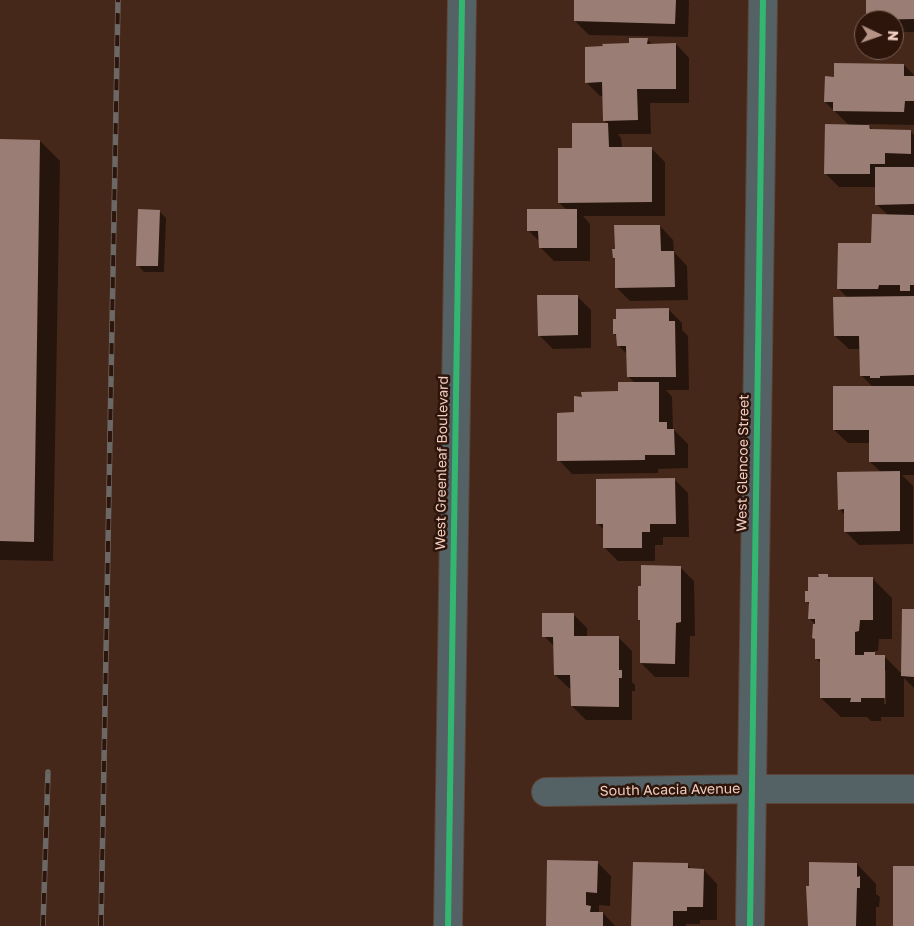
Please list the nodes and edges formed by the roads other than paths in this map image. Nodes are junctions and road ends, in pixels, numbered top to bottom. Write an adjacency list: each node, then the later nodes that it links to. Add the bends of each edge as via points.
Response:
1 (462, 0): 6 (street, West Greenleaf Boulevard)
2 (763, 0): 3 (street, West Glencoe Street)
3 (751, 789): 4 (street, South Acacia Avenue); 5 (street, South Acacia Avenue); 7 (street, West Glencoe Street)
4 (914, 789)
5 (546, 792)
6 (448, 926)
7 (750, 926)

